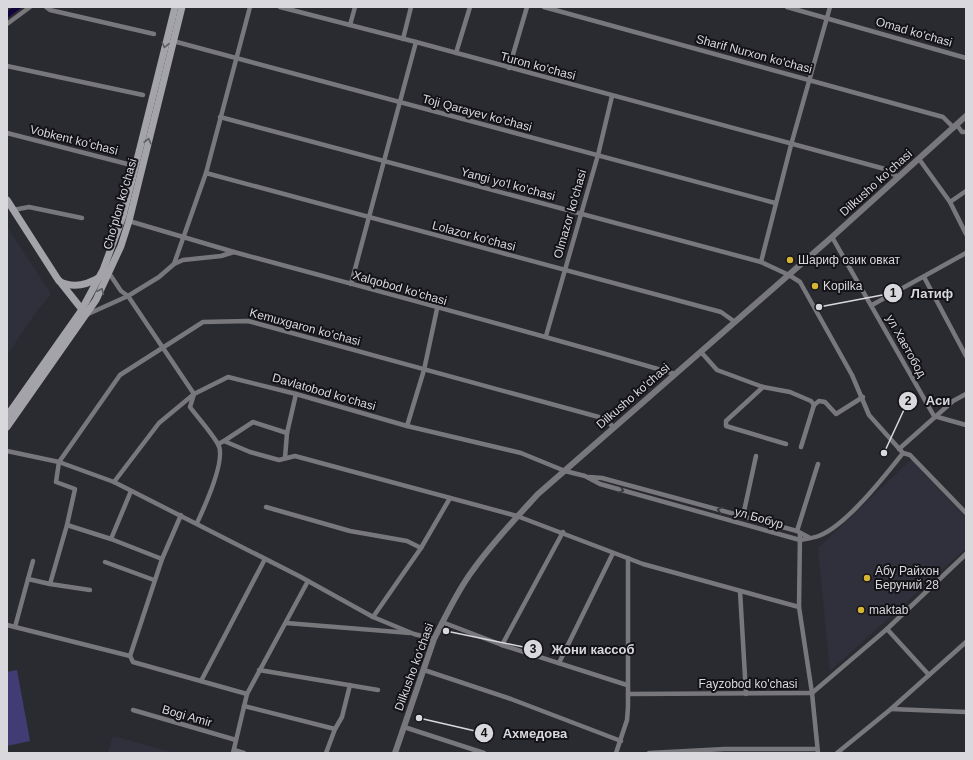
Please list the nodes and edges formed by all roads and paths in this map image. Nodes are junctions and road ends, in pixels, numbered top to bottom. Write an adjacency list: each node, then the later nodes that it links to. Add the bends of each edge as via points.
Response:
1 (30, 7): 15 (street)
2 (46, 7): 17 (street)
3 (174, 7): 39 (main road, Choʻplon koʻchasi, one-way to 39)
4 (182, 7): 19 (main road, Choʻplon koʻchasi)
5 (250, 7): 22 (street)
6 (280, 7): 16 (street, Turon ko'chasi)
7 (355, 7): 16 (street)
8 (411, 7): 18 (street)
9 (470, 7): 21 (street)
10 (527, 7): 25 (street)
11 (544, 7): 26 (street, Sharif Nurxon ko'chasi)
12 (787, 7): 14 (street, Omad ko'chasi)
13 (830, 7): 14 (street)
14 (827, 18): 23 (street, Omad ko'chasi); 26 (street)
15 (7, 24)
16 (350, 25): 18 (street, Turon ko'chasi)
17 (154, 34)
18 (403, 39): 20 (street, Turon ko'chasi)
19 (173, 41): 22 (street, Toji Qarayev ko'chasi); 50 (main road, Choʻplon koʻchasi, one-way to 19)
20 (416, 42): 21 (street, Turon ko'chasi); 29 (street)
21 (456, 53): 25 (street, Turon ko'chasi)
22 (235, 58): 29 (street, Toji Qarayev ko'chasi); 31 (street)
23 (966, 58)
24 (7, 66): 27 (street)
25 (509, 68): 28 (street, Turon ko'chasi)
26 (810, 79): 32 (street, Sharif Nurxon ko'chasi, via 943,117); 35 (street)
27 (143, 95)
28 (612, 96): 35 (street, Turon ko'chasi); 36 (street, Olmazor ko'chasi)
29 (401, 103): 36 (street, Toji Qarayev ko'chasi); 38 (street)
30 (966, 116): 32 (street, Dilkusho ko'chasi)
31 (220, 117): 38 (street, Yangi yo'l ko'chasi); 40 (street)
32 (955, 126): 33 (street, Sharif Nurxon ko'chasi); 37 (street, Dilkusho ko'chasi)
33 (966, 132)
34 (7, 133): 39 (street, Vobkent koʻchasi)
35 (791, 145): 41 (street, Turon ko'chasi, via 885,169); 45 (street)
36 (598, 155): 45 (street, Toji Qarayev ko'chasi); 47 (street, Olmazor ko'chasi)
37 (919, 158): 41 (street, Dilkusho ko'chasi); 44 (street)
38 (384, 160): 47 (street, Yangi yo'l ko'chasi); 49 (street)
39 (135, 166): 61 (main road, Choʻplon koʻchasi, via 123,216)
40 (206, 173): 49 (street, Lolazor ko'chasi); 52 (street)
41 (898, 177): 53 (street, Dilkusho ko'chasi)
42 (966, 191): 44 (street)
43 (7, 200): 46 (main road)
44 (950, 202): 51 (street)
45 (776, 203): 56 (street)
46 (13, 210): 48 (street, via 29,207); 63 (main road)
47 (580, 213): 56 (street, Yangi yo'l ko'chasi); 58 (street, Olmazor ko'chasi)
48 (82, 218)
49 (370, 218): 58 (street, Lolazor ko'chasi); 64 (street)
50 (129, 221): 52 (street); 59 (main road, Choʻplon koʻchasi)
51 (966, 234)
52 (184, 236): 54 (street); 57 (street)
53 (832, 237): 60 (street, Dilkusho ko'chasi); 66 (street, ул Хаетобод)
54 (234, 252): 57 (street, Xalqobod ko'chasi, via 183,260); 64 (street, Xalqobod ko'chasi)
55 (966, 253): 62 (street)
56 (761, 262): 60 (street, Yangi yo'l ko'chasi)
57 (174, 264): 65 (street, Xalqobod ko'chasi, via 159,277)
58 (564, 270): 69 (street, Lolazor ko'chasi, via 721,312); 70 (street, Olmazor ko'chasi)
59 (109, 273): 65 (street, via 121,291); 68 (main road, Choʻplon koʻchasi, one-way to 59, via 96,300)
60 (789, 274): 69 (street, Dilkusho ko'chasi); 80 (street, via 800,282)
61 (100, 277): 63 (main road, via 80,285); 68 (main road, Choʻplon koʻchasi)
62 (924, 277): 66 (street); 73 (street)
63 (58, 280): 68 (main road)
64 (351, 284): 67 (street, Xalqobod ko'chasi)
65 (128, 296): 68 (street, Xalqobod ko'chasi); 71 (street)
66 (872, 306): 83 (street, ул Хаетобод)
67 (437, 309): 70 (street, Xalqobod ko'chasi); 74 (street)
68 (85, 312): 82 (main road, Choʻplon koʻchasi); 86 (main road, Choʻplon koʻchasi)
69 (735, 322): 72 (street, Dilkusho ko'chasi)
70 (546, 336): 75 (street, Xalqobod ko'chasi)
71 (162, 348): 74 (street, Kemuxgaron ko'chasi, via 203,322 248,321); 77 (street); 98 (street, Kemuxgaron ko'chasi, via 120,374)
72 (701, 352): 75 (street, Dilkusho ko'chasi); 76 (street, via 717,370)
73 (966, 356)
74 (424, 370): 85 (street); 87 (street, Kemuxgaron ko'chasi, via 606,419)
75 (675, 374): 87 (street, Dilkusho ko'chasi)
76 (763, 388): 81 (street, via 790,392 811,401); 91 (street, via 726,421 726,426)
77 (194, 394): 78 (street, Davlatobod ko'chasi, via 228,378); 90 (street, via 190,407); 102 (street, Davlatobod ko'chasi, via 159,423)
78 (296, 394): 85 (street, Davlatobod ko'chasi); 88 (street)
79 (966, 394): 83 (street)
80 (863, 397): 81 (street, via 836,414 825,402 820,401); 93 (street, via 869,415)
81 (814, 405): 92 (street)
82 (7, 416)
83 (934, 416): 84 (street); 93 (street)
84 (966, 425)
85 (407, 426): 100 (street, Davlatobod ko'chasi, via 521,453)
86 (7, 427)
87 (613, 427): 100 (street, Dilkusho ko'chasi)
88 (287, 433): 89 (street, via 253,422); 97 (street)
89 (224, 441): 90 (street); 97 (street, via 250,452 279,460)
90 (218, 444): 110 (street, via 220,463)
91 (786, 444)
92 (801, 447)
93 (899, 449): 95 (street)
94 (7, 450): 98 (street)
95 (903, 453): 106 (street, via 910,454); 114 (street, via 859,505 833,527 821,535)
96 (756, 456): 109 (street)
97 (285, 458): 104 (street, via 295,456)
98 (59, 462): 102 (street); 111 (street, Kemuxgaron ko'chasi, via 56,482 75,489)
99 (818, 464): 113 (street)
100 (566, 471): 101 (street, ул Бобур); 108 (street, Dilkusho ko'chasi)
101 (585, 476): 109 (street, one-way to 101, via 602,478); 116 (street, ул Бобур, one-way to 116, via 600,484)
102 (114, 482): 103 (street)
103 (131, 491): 107 (street); 115 (street)
104 (450, 498): 108 (street); 117 (street)
105 (266, 507): 117 (street, via 350,532 407,541)
106 (966, 513)
107 (181, 515): 110 (street); 121 (street)
108 (517, 516): 112 (street); 133 (street, Dilkusho ko'chasi, via 473,570)
109 (743, 516): 113 (street)
110 (197, 524): 122 (street)
111 (67, 525): 115 (street); 128 (street, Kemuxgaron ko'chasi)
112 (563, 532): 118 (street); 141 (street)
113 (798, 532): 114 (street); 116 (street)
114 (810, 538): 116 (street)
115 (110, 539): 121 (street)
116 (800, 540): 131 (street)
117 (421, 548): 132 (street)
118 (613, 553): 120 (street); 143 (street)
119 (965, 557): 137 (street)
120 (628, 558): 130 (street); 149 (street)
121 (162, 559): 126 (street)
122 (265, 559): 127 (street); 147 (street)
123 (33, 561): 125 (street)
124 (105, 562): 126 (street)
125 (28, 579): 128 (street); 136 (street)
126 (154, 580): 142 (street)
127 (308, 581): 132 (street); 134 (street)
128 (50, 584): 129 (street)
129 (90, 590)
130 (740, 591): 131 (street); 153 (street)
131 (799, 607): 154 (street)
132 (373, 617): 138 (street)
133 (442, 622): 139 (street, Dilkusho ko'chasi); 141 (street)
134 (286, 623): 138 (street); 144 (street)
135 (7, 625): 136 (street)
136 (15, 627): 142 (street)
137 (887, 629): 146 (street); 154 (street)
138 (414, 634): 139 (street)
139 (434, 639): 145 (street, Dilkusho ko'chasi)
140 (966, 642): 146 (street)
141 (502, 645): 143 (street)
142 (130, 656): 147 (street, via 133,662)
143 (558, 663): 149 (street)
144 (259, 670): 148 (street); 151 (street)
145 (424, 670): 159 (street, Dilkusho ko'chasi); 162 (street)
146 (929, 675): 156 (street)
147 (201, 681): 151 (street)
148 (350, 685): 150 (street); 160 (street, via 342,717)
149 (627, 685): 152 (street)
150 (378, 690)
151 (247, 694): 155 (street)
152 (628, 694): 153 (street, Fayzobod ko'chasi); 162 (street, via 627,720)
153 (746, 694): 154 (street, Fayzobod ko'chasi)
154 (812, 694): 165 (street, Fayzobod ko'chasi)
155 (244, 706): 160 (street); 161 (street)
156 (891, 709): 158 (street); 173 (street)
157 (132, 710): 161 (street)
158 (966, 712)
159 (404, 727): 169 (street, Dilkusho ko'chasi); 170 (street)
160 (335, 729): 168 (street)
161 (236, 740): 166 (street)
162 (621, 741): 171 (street)
163 (725, 751): 164 (street, Fayzobod ko'chasi); 172 (street, Fayzobod ko'chasi)
164 (774, 751): 165 (street, Fayzobod ko'chasi)
165 (817, 751)
166 (233, 752): 167 (street)
167 (244, 753)
168 (326, 753)
169 (395, 753)
170 (484, 753)
171 (616, 753)
172 (649, 753)
173 (837, 753)

